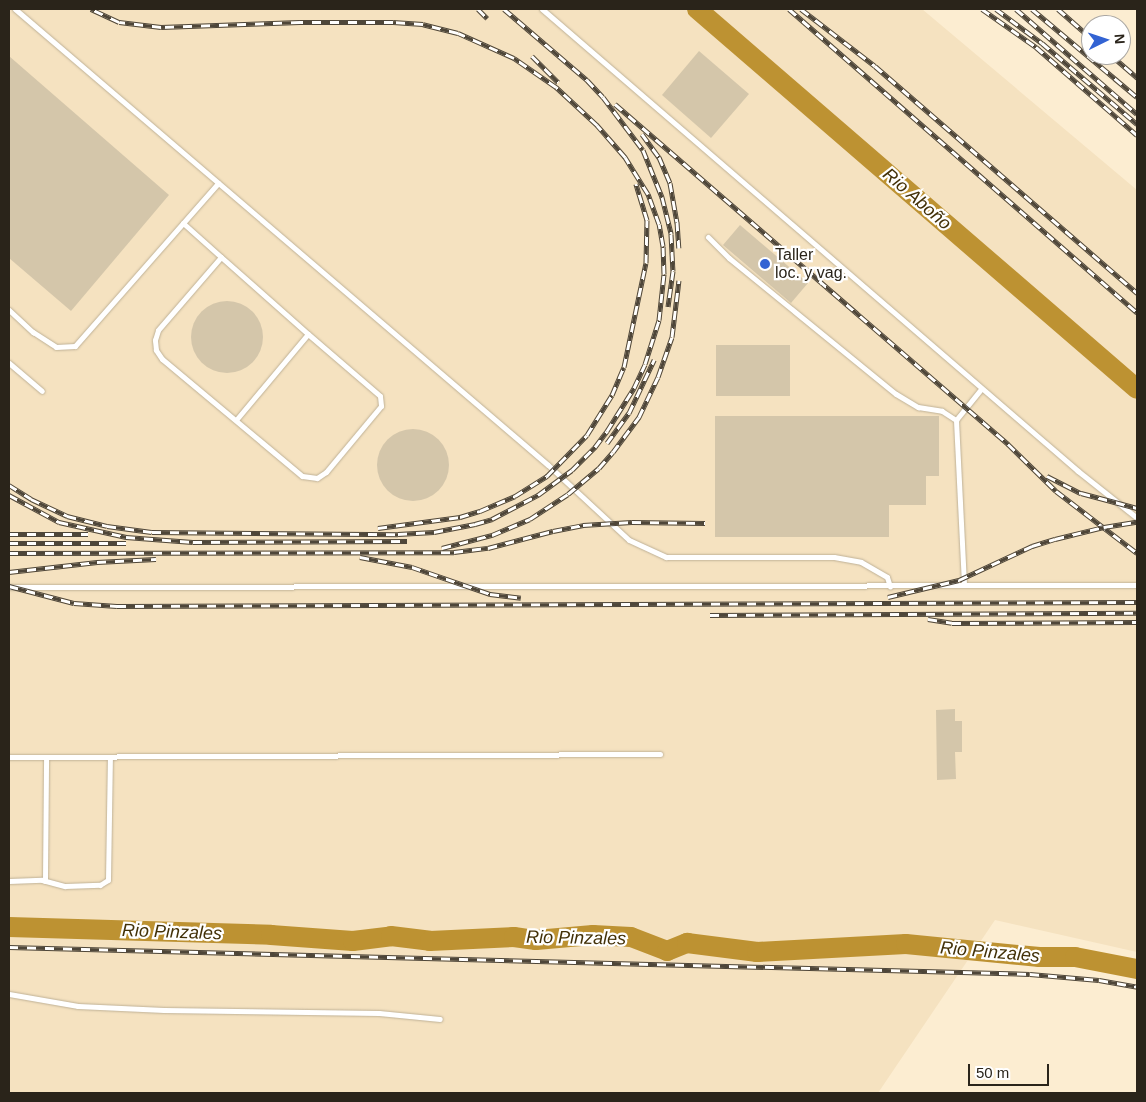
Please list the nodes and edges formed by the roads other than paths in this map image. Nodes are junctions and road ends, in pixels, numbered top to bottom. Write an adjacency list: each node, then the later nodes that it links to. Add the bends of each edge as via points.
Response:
1 (15, 9): 3 (lane)
2 (542, 9): 10 (lane)
3 (218, 183): 4 (lane); 18 (lane, via 548,465 629,540 666,557 834,557 852,560 887,577)
4 (183, 223): 6 (lane); 7 (lane, via 75,346 56,347)
5 (708, 237): 13 (lane, via 737,265 896,394 918,407 942,411)
6 (221, 257): 8 (lane); 12 (lane, via 158,330 155,340 156,350 162,359)
7 (9, 310)
8 (308, 334): 12 (lane); 12 (lane, via 380,396 381,406 326,472 317,478 302,476)
9 (9, 363): 11 (lane)
10 (981, 389): 13 (lane); 14 (lane)
11 (42, 392)
12 (236, 420)
13 (956, 420): 15 (lane)
14 (1137, 518)
15 (964, 584): 16 (lane); 18 (lane)
16 (1137, 586)
17 (9, 587): 18 (lane)
18 (890, 587)
19 (660, 754): 22 (lane)
20 (9, 757): 21 (lane)
21 (46, 757): 22 (lane); 24 (lane)
22 (110, 757): 24 (lane, via 108,880 100,885 65,886)
23 (9, 881): 24 (lane)
24 (45, 881)
25 (9, 994): 26 (lane, via 78,1006 379,1013)
26 (440, 1019)

